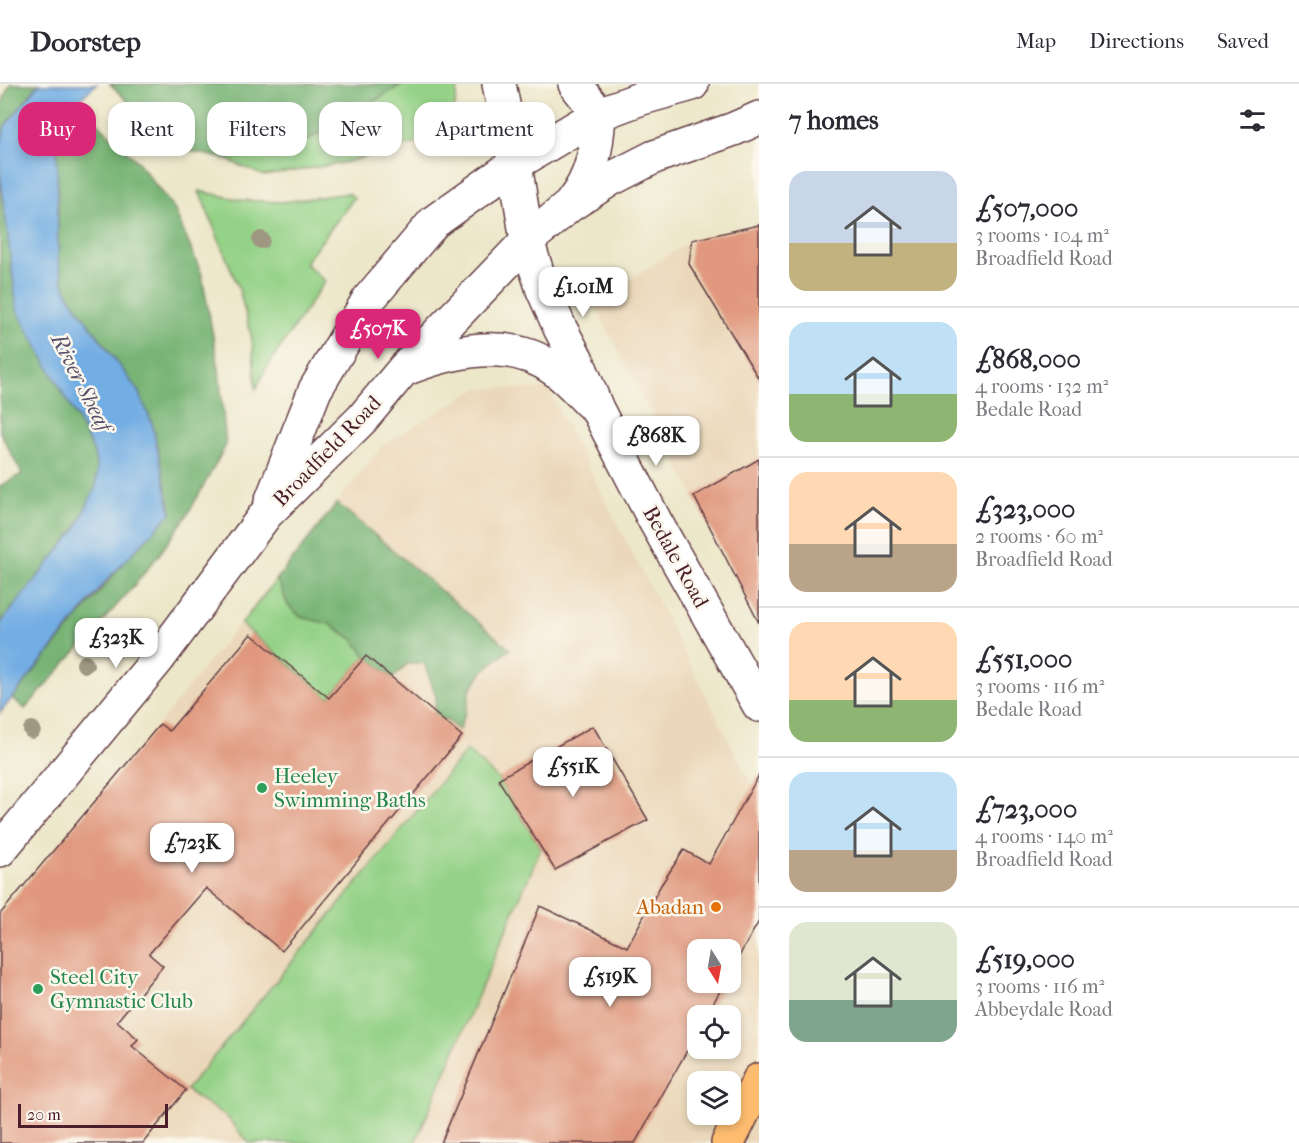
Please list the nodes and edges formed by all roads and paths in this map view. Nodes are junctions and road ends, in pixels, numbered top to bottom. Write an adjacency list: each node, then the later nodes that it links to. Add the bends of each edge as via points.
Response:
1 (499, 84): 6 (street, Bedale Road)
2 (575, 84): 4 (street)
3 (692, 84): 4 (street, Broadfield Road)
4 (599, 114): 6 (street, Broadfield Road); 7 (street, via 590,172)
5 (759, 117): 7 (street, Broadfield Road, via 654,157)
6 (515, 164): 8 (street, Bedale Road); 11 (street, Broadfield Road, via 434,222 369,299 315,390)
7 (570, 205): 8 (street, Broadfield Road)
8 (527, 241): 9 (street, Broadfield Road); 10 (street, Bedale Road, via 543,290)
9 (403, 369): 10 (street, via 469,350 521,353 554,368); 11 (street, Broadfield Road, via 362,419)
10 (597, 409): 12 (street, Bedale Road)
11 (266, 514): 13 (street, Broadfield Road, via 158,659)
12 (759, 705)
13 (0, 850)
14 (759, 1080): 15 (main road)
15 (728, 1143)

